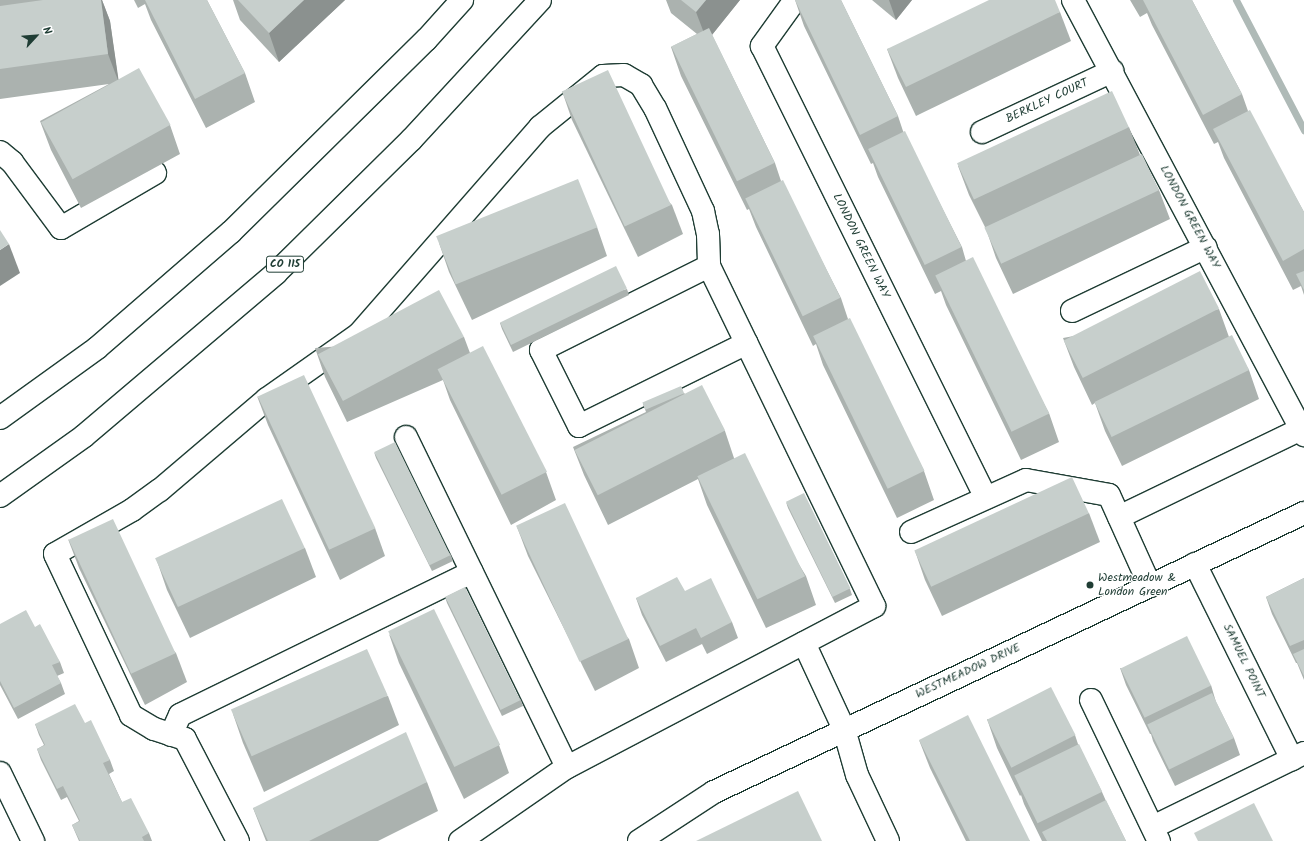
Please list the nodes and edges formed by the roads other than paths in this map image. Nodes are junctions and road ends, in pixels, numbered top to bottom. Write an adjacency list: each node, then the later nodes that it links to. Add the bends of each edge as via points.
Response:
1 (462, 0): 13 (main road, via 426,40 231,232 97,348)
2 (540, 0): 16 (main road, CO 115, via 411,140 276,273 84,436)
3 (795, 0): 17 (main road, LONDON GREEN WAY, via 762,46)
4 (1073, 0): 5 (main road, LONDON GREEN WAY)
5 (1112, 70): 6 (main road, BERKLEY COURT); 9 (main road, LONDON GREEN WAY)
6 (982, 132)
7 (0, 152): 8 (main road, via 12,162 60,228)
8 (155, 173)
9 (1206, 247): 11 (main road); 14 (main road, LONDON GREEN WAY)
10 (709, 266): 12 (main road); 12 (main road, via 541,350 579,426); 27 (main road, via 708,234 703,211 655,108 641,85 624,74 603,76 540,127 359,334 267,399 137,506 54,554 130,715)
11 (1072, 311)
12 (747, 343): 24 (main road, via 874,606)
13 (0, 418)
14 (1302, 432): 19 (main road)
15 (406, 437): 22 (main road)
16 (0, 496)
17 (986, 498): 19 (main road, via 1026,480 1109,495); 20 (main road)
18 (1304, 513): 21 (main road, WESTMEADOW DRIVE)
19 (1119, 517): 23 (main road)
20 (912, 532)
21 (1195, 564): 23 (main road, WESTMEADOW DRIVE); 28 (main road, SAMUEL POINT)
22 (472, 572): 27 (main road, via 180,715); 29 (main road)
23 (1150, 586): 26 (main road, WESTMEADOW DRIVE)
24 (804, 643): 26 (main road); 29 (main road)
25 (1091, 700): 31 (main road, SAMUEL POINT)
26 (844, 729): 35 (main road, WESTMEADOW DRIVE, via 714,792); 36 (main road, via 857,775)
27 (171, 736): 33 (main road, via 185,738)
28 (1298, 756): 31 (main road, SAMUEL POINT)
29 (567, 767): 34 (main road)
30 (0, 773): 32 (main road)
31 (1156, 834)
32 (33, 841)
33 (238, 841)
34 (460, 841)
35 (639, 841)
36 (888, 841)

